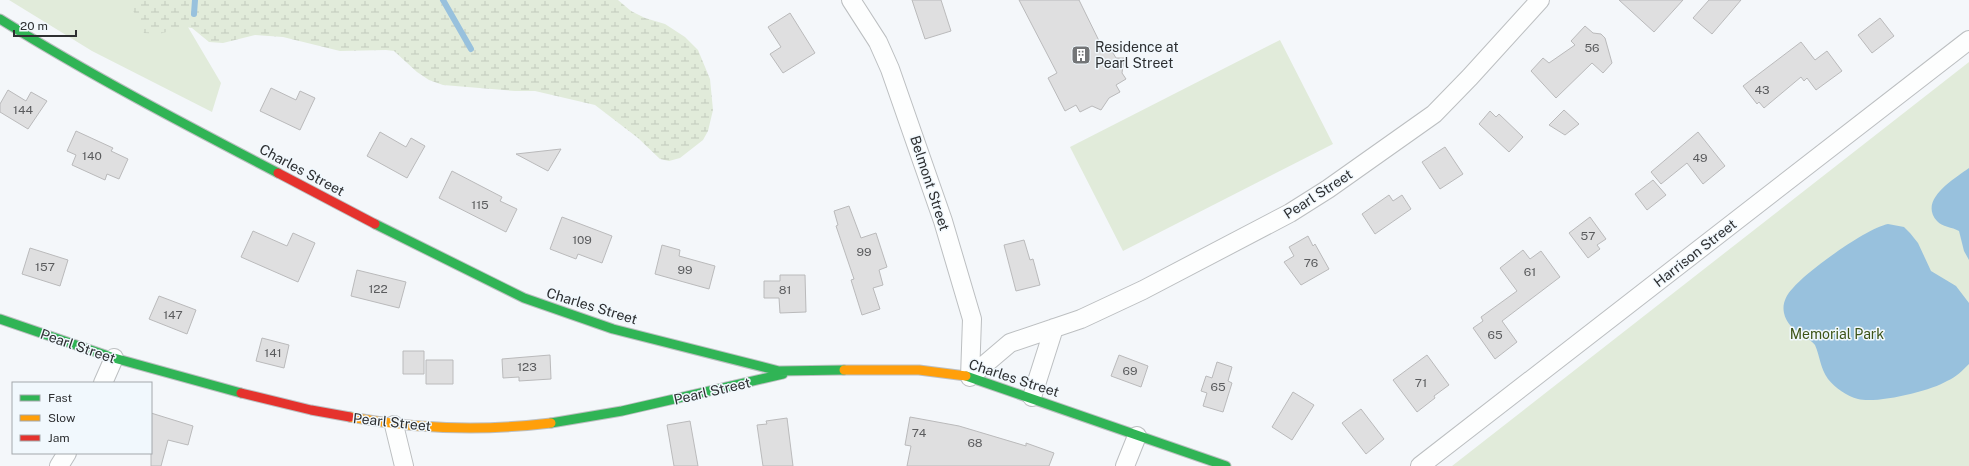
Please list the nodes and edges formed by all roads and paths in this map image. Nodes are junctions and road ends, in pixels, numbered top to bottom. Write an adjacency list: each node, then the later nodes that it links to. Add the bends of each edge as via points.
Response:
1 (851, 0): 9 (street, Belmont Street, via 878,42 890,69 943,220 972,319)
2 (1540, 0): 6 (street, Pearl Street, via 1434,114 1328,189 1290,213 1196,264 1092,315)
3 (0, 19): 8 (street, Charles Street, via 52,52 142,102 423,249 524,298 614,329 766,368)
4 (1969, 40): 19 (street, Harrison Street)
5 (0, 319): 7 (street, Pearl Street)
6 (1054, 328): 9 (street, Pearl Street, via 1010,342); 11 (street)
7 (114, 358): 10 (street); 12 (street, Pearl Street, via 275,402)
8 (792, 372): 9 (street, Charles Street, via 895,369); 12 (street, Pearl Street, via 622,411 549,423 469,428)
9 (970, 377): 11 (street, Charles Street)
10 (103, 382)
11 (1032, 397): 13 (street, Charles Street)
12 (394, 425): 16 (street)
13 (1137, 436): 17 (street); 18 (street, Charles Street)
14 (66, 454): 15 (street)
15 (59, 466)
16 (404, 466)
17 (1125, 466)
18 (1226, 466)
19 (1420, 466)

